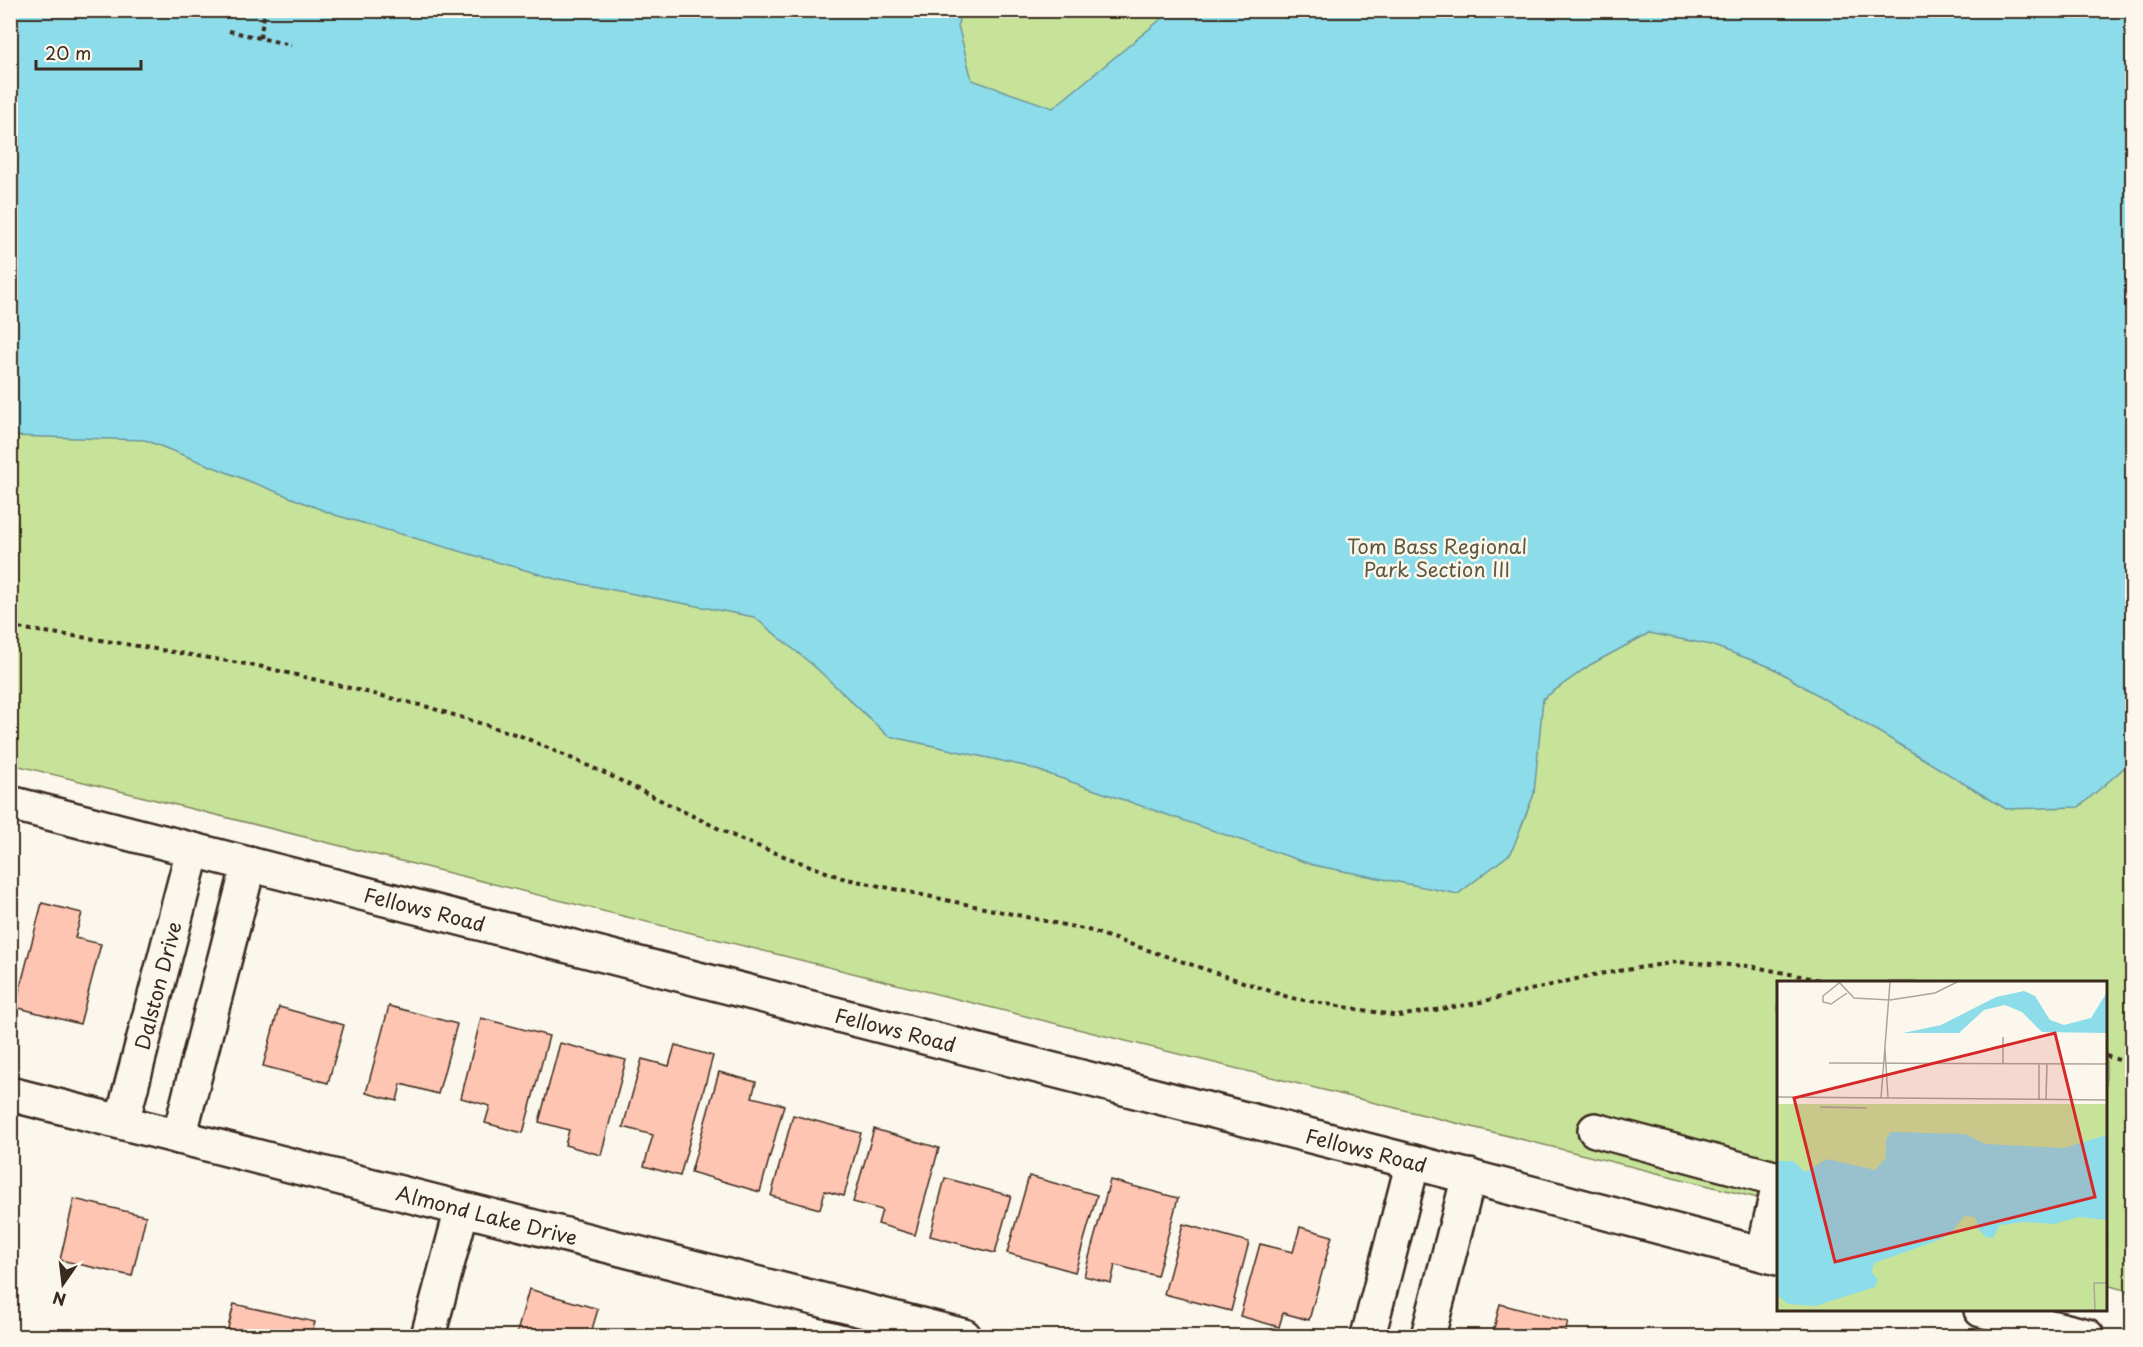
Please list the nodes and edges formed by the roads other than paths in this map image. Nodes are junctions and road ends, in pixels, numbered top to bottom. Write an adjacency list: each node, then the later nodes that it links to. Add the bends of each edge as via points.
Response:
1 (10, 803): 2 (street, Fellows Road)
2 (193, 850): 3 (street, Fellows Road); 5 (street, Dalston Drive)
3 (249, 864): 7 (street); 8 (street, Fellows Road)
4 (10, 1094): 5 (street, Almond Lake Drive)
5 (122, 1122): 7 (street, Almond Lake Drive)
6 (1595, 1130): 10 (street)
7 (179, 1137): 12 (street, Almond Lake Drive)
8 (1413, 1162): 9 (street, Fellows Road); 17 (street)
9 (1469, 1176): 13 (street, Fellows Road); 18 (street)
10 (1777, 1178)
11 (1777, 1205): 13 (street)
12 (462, 1209): 15 (street); 16 (street, Almond Lake Drive)
13 (1771, 1256)
14 (1985, 1311): 19 (street)
15 (428, 1336)
16 (963, 1336)
17 (1368, 1336)
18 (1428, 1336)
19 (2086, 1336)

